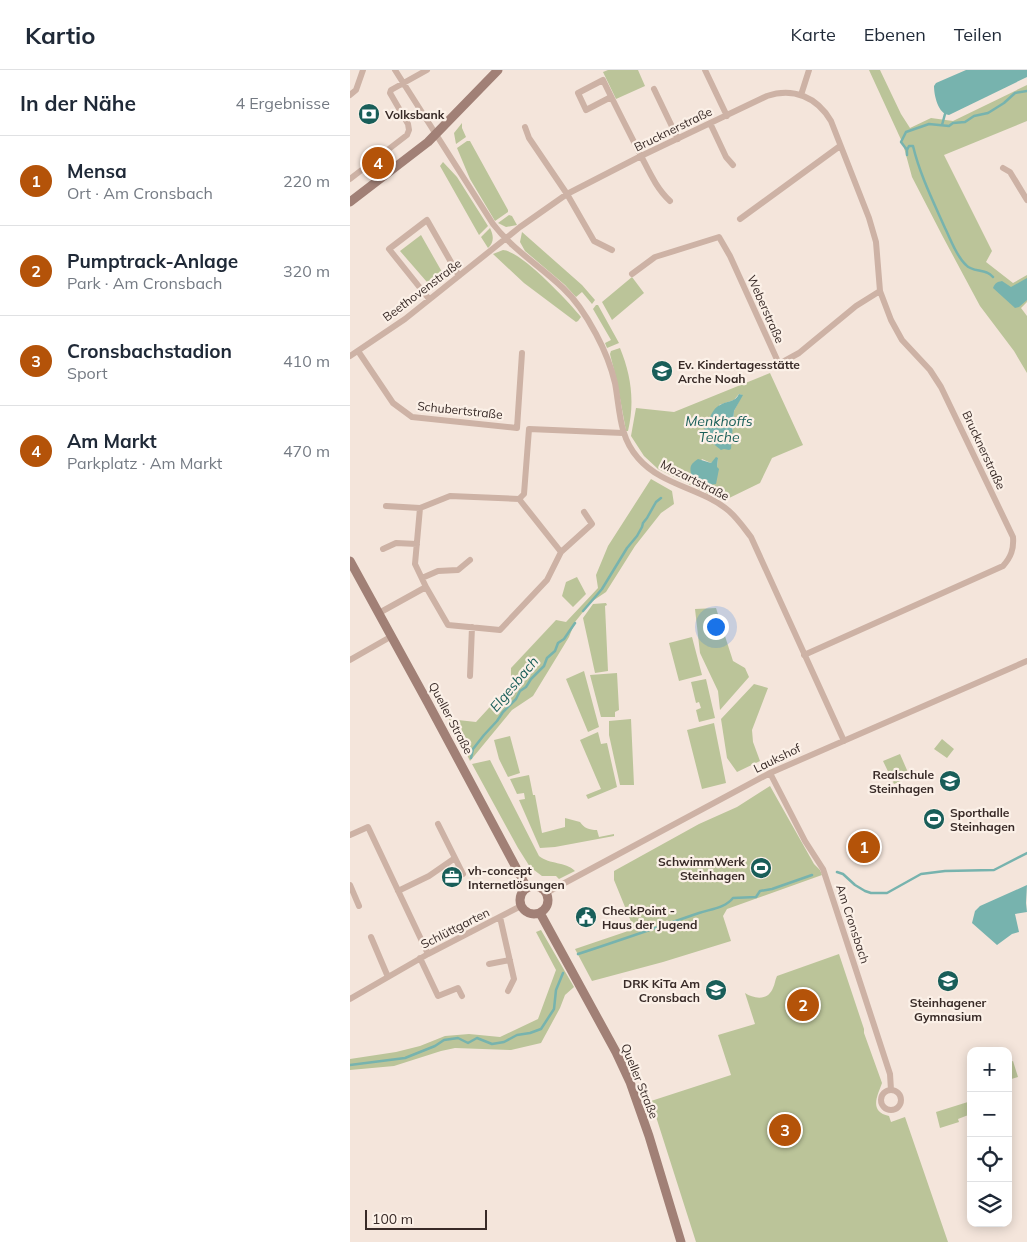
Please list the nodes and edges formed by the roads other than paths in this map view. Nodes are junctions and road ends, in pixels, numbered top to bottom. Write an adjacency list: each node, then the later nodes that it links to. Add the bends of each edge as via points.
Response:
1 (363, 70): 9 (street, via 356,90)
2 (394, 70): 7 (street, Mozartstraße)
3 (427, 70): 7 (street)
4 (498, 70): 15 (main road)
5 (705, 70): 12 (street)
6 (809, 70): 10 (street)
7 (403, 83): 15 (street, Mozartstraße); 21 (street, via 390,94 408,124 408,133)
8 (654, 88): 16 (street)
9 (350, 94)
10 (801, 95): 12 (street, Brucknerstraße, via 773,94); 17 (street, Brucknerstraße, via 825,111)
11 (611, 97): 11 (street, via 603,80 578,93 586,110); 18 (street)
12 (727, 116): 13 (street, Brucknerstraße)
13 (710, 123): 16 (street, Brucknerstraße); 19 (street)
14 (525, 127): 22 (street, via 533,145)
15 (436, 134): 25 (main road); 27 (street, Mozartstraße)
16 (678, 139): 18 (street, Brucknerstraße)
17 (840, 146): 26 (street); 31 (street, Brucknerstraße, via 876,242)
18 (641, 156): 22 (street, Brucknerstraße); 24 (street, via 659,190)
19 (733, 165)
20 (1003, 168): 23 (street, via 1010,172)
21 (350, 178)
22 (567, 194): 27 (street, Brucknerstraße); 28 (street, via 594,241)
23 (1027, 200)
24 (670, 201)
25 (350, 202)
26 (740, 219)
27 (505, 239): 30 (street, Beethovenstraße); 36 (street, Mozartstraße, via 563,288 596,334 614,382)
28 (612, 250)
29 (632, 274): 31 (street, Weberstraße, via 655,257 719,237 779,364 799,353 856,306)
30 (459, 276): 32 (street, Beethovenstraße); 32 (street, via 427,220 389,249)
31 (880, 291): 51 (street, Brucknerstraße, via 890,320 902,340 941,386 1013,537 1012,554 1003,566)
32 (429, 299): 33 (street, Beethovenstraße)
33 (358, 351): 34 (street, Schubertstraße, via 393,403 412,418 517,428); 35 (street, Beethovenstraße)
34 (522, 353)
35 (350, 356)
36 (623, 433): 37 (street, via 529,429 524,494); 51 (street, Mozartstraße, via 637,458 656,474 707,497 741,522)
37 (519, 499): 39 (street, via 450,496); 43 (street)
38 (386, 506): 39 (street)
39 (420, 508): 41 (street)
40 (584, 512): 43 (street, via 592,524)
41 (417, 544): 42 (street, via 396,543); 46 (street, via 415,564)
42 (383, 549)
43 (561, 552): 49 (street, via 547,580 500,630)
44 (470, 560): 46 (street, via 458,570 438,570)
45 (350, 561): 48 (main road, Queller Straße)
46 (422, 578): 47 (street)
47 (426, 587): 48 (street); 49 (street, via 448,625)
48 (380, 613): 50 (main road, Queller Straße)
49 (472, 627): 54 (street)
50 (392, 636): 52 (street); 62 (main road, Queller Straße)
51 (804, 655): 55 (street, Mozartstraße)
52 (350, 660)
53 (1027, 660): 55 (street, Laukshof)
54 (470, 676)
55 (844, 741): 56 (street, Laukshof)
56 (770, 773): 64 (street, Laukshof); 78 (street, Am Cronsbach, via 823,869 890,1074)
57 (438, 824): 59 (street)
58 (350, 835): 63 (street, via 368,827)
59 (455, 858): 60 (street); 63 (street, via 430,876)
60 (463, 874)
61 (350, 885): 65 (street)
62 (527, 888): 64 (main road, via 537,887); 66 (main road, via 520,896)
63 (398, 891): 70 (street)
64 (546, 893): 67 (main road, via 547,904)
65 (359, 906)
66 (521, 906): 67 (main road, via 529,913); 68 (street, Schlüttgarten)
67 (540, 912): 79 (main road, Queller Straße, via 630,1082)
68 (500, 917): 70 (street, Schlüttgarten); 72 (street, Schlüttgarten)
69 (371, 937): 74 (street)
70 (428, 954): 71 (street, Schlüttgarten)
71 (420, 958): 74 (street, Schlüttgarten); 76 (street, Schlüttgarten, via 438,996 458,988)
72 (510, 960): 73 (street); 75 (street, Schlüttgarten, via 514,979)
73 (489, 964)
74 (388, 977): 77 (street, Schlüttgarten)
75 (508, 991)
76 (462, 996)
77 (350, 999)
78 (890, 1090)
79 (681, 1242)

